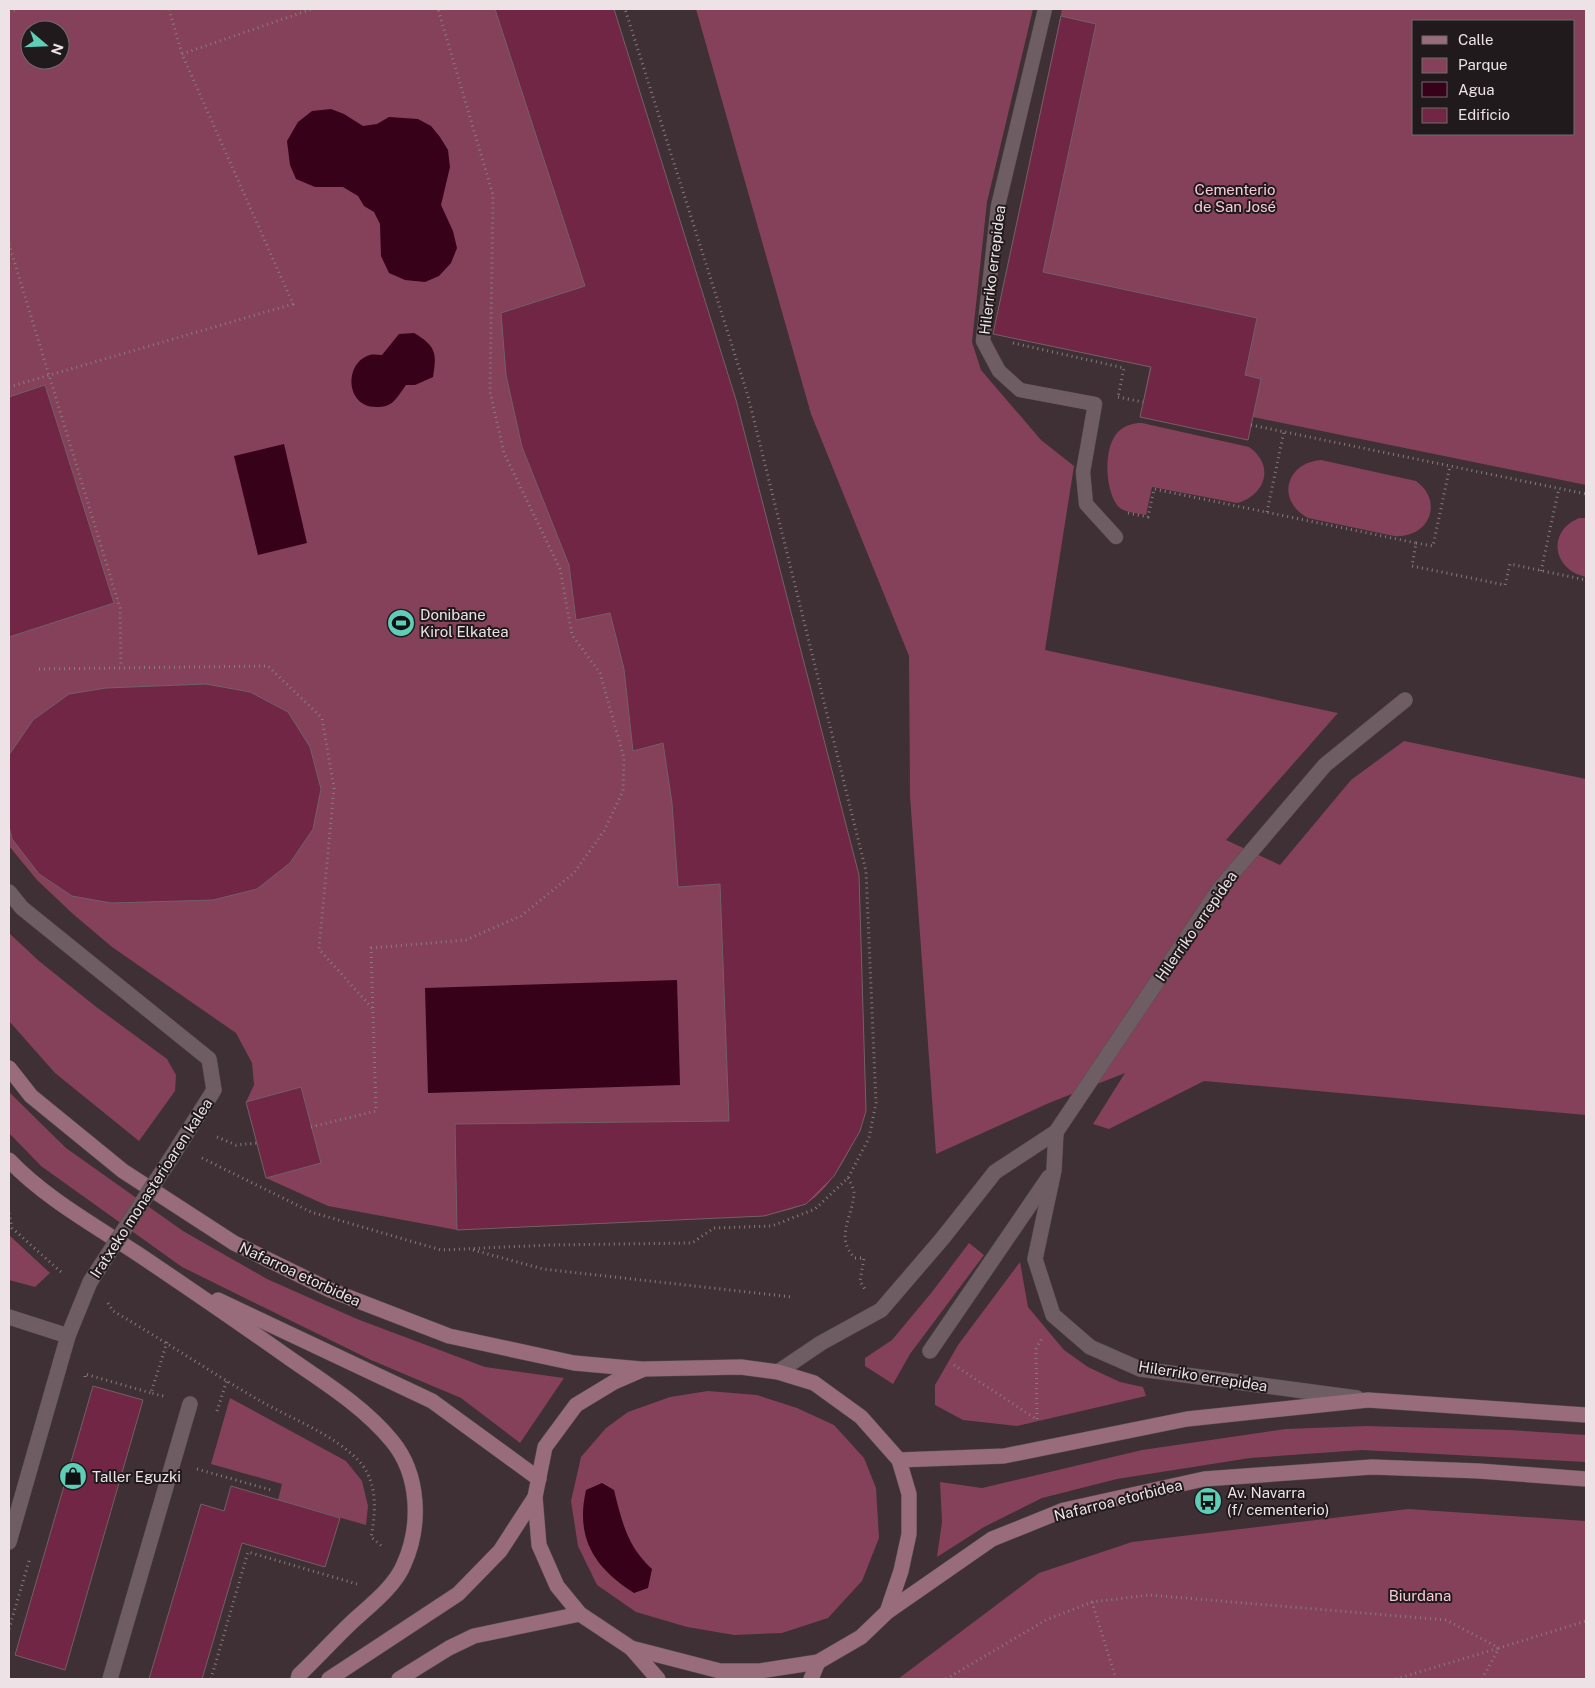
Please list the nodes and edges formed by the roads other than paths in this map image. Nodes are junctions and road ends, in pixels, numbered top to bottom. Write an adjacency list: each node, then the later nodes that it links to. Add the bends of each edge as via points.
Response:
1 (1045, 9): 2 (lane, Hilerriko errepidea, via 998,206 982,341 999,371 1020,390 1095,404 1083,472 1086,504)
2 (1116, 537)
3 (1405, 700): 6 (street, Hilerriko errepidea, via 1325,765 1220,888)
4 (9, 892): 11 (street, Iratxeko monasterioaren kalea, bridge, via 22,908 209,1059 214,1090 90,1282)
5 (9, 1068): 13 (main road, Nafarroa etorbidea, via 31,1096 123,1171 234,1243 330,1290 449,1336 574,1363)
6 (1056, 1132): 8 (street); 14 (street, Hilerriko errepidea, via 995,1172 881,1310 821,1343)
7 (9, 1160): 9 (main road, via 23,1175 75,1213)
8 (1054, 1170): 12 (street); 15 (street, Hilerriko errepidea, via 1035,1259 1053,1315 1090,1346 1140,1369)
9 (179, 1281): 19 (main road, via 432,1401); 28 (main road, via 348,1398 393,1442 407,1466 414,1487 416,1518 404,1567 376,1600 299,1674)
10 (9, 1317): 11 (street)
11 (68, 1336): 22 (street, Iratxeko monasterioaren kalea)
12 (930, 1351)
13 (644, 1369): 14 (main road, Nafarroa etorbidea, via 741,1367); 19 (main road, via 614,1382 576,1405 545,1447)
14 (778, 1372): 18 (main road, Nafarroa etorbidea, via 814,1383 862,1417)
15 (1368, 1400): 17 (main road); 18 (main road, via 1187,1419 1004,1456)
16 (190, 1404): 27 (street)
17 (1586, 1415)
18 (899, 1460): 23 (main road, via 909,1494 909,1534 901,1571)
19 (539, 1479): 21 (main road)
20 (1586, 1479): 23 (main road, Nafarroa etorbidea, via 1372,1467 1204,1479 1064,1510 992,1540)
21 (535, 1498): 24 (main road, via 539,1545 557,1586); 29 (main road, via 500,1551 458,1594)
22 (9, 1542)
23 (886, 1612): 26 (main road, Nafarroa etorbidea, via 860,1637)
24 (580, 1614): 25 (main road); 30 (main road, via 474,1636)
25 (631, 1648): 26 (main road, via 720,1671 760,1672); 31 (main road)
26 (818, 1662): 32 (main road)
27 (110, 1679)
28 (298, 1679)
29 (329, 1679)
30 (399, 1679)
31 (658, 1679)
32 (811, 1679)

